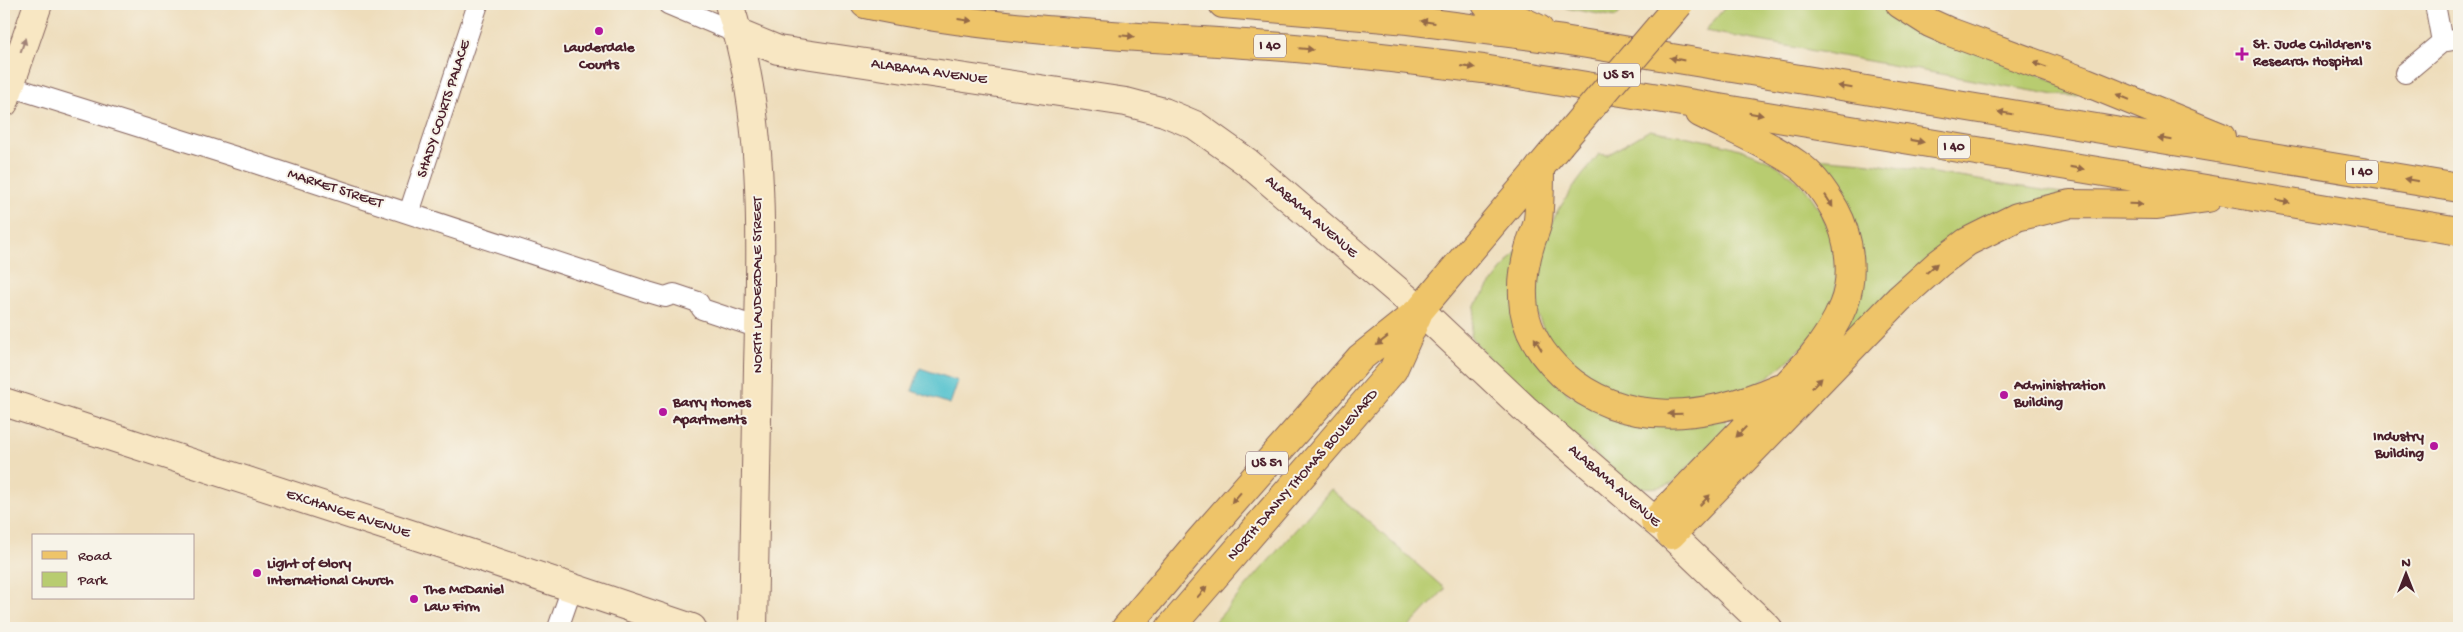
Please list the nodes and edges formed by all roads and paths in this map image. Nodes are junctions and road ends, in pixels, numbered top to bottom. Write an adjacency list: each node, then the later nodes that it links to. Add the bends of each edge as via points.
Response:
1 (38, 4): 15 (street, one-way to 1)
2 (478, 4): 21 (street, SHADY COURTS PALACE)
3 (668, 4): 11 (street)
4 (729, 4): 11 (street, NORTH LAUDERDALE STREET)
5 (865, 4): 16 (main road, I 40, one-way to 16, via 1016,26 1410,60)
6 (1222, 4): 12 (main road, I 40, one-way to 6, via 1408,20)
7 (1486, 4): 12 (main road)
8 (1679, 4): 18 (main road, NORTH DANNY THOMAS BOULEVARD / US 51, bridge)
9 (1900, 4): 17 (main road, one-way to 9, via 2086,82 1950,32)
10 (2435, 4): 13 (street)
11 (739, 34): 23 (street, ALABAMA AVENUE, via 778,50 1069,92 1164,112 1195,125 1247,162); 24 (street, NORTH LAUDERDALE STREET, via 753,115 758,173)
12 (1563, 40): 17 (main road, I 40, one-way to 12)
13 (2451, 41): 14 (street)
14 (2405, 73)
15 (6, 91): 21 (street, MARKET STREET)
16 (1674, 100): 20 (main road, I 40, one-way to 20); 25 (main road, one-way to 25, via 1798,164 1819,186 1839,217 1845,234 1849,269 1844,304 1826,340)
17 (2266, 155): 19 (main road, I 40, one-way to 17)
18 (1540, 167): 23 (main road, NORTH DANNY THOMAS BOULEVARD / US 51); 25 (main road, one-way to 18, via 1723,408 1666,415 1628,411 1588,394 1568,379 1539,347 1524,311 1523,278 1538,222)
19 (2459, 188)
20 (2235, 194): 22 (main road, I 40, one-way to 22); 27 (main road, one-way to 20, via 1899,299 1967,242 2018,217 2070,204 2157,205)
21 (409, 213): 24 (street, MARKET STREET, via 665,297 674,294 698,302 702,309)
22 (2459, 232)
23 (1420, 310): 27 (street, ALABAMA AVENUE, via 1524,408); 32 (main road, NORTH DANNY THOMAS BOULEVARD / US 51, one-way to 32, via 1360,358); 33 (main road, NORTH DANNY THOMAS BOULEVARD / US 51, one-way to 23, via 1393,370)
24 (760, 328): 31 (street, NORTH LAUDERDALE STREET)
25 (1786, 384): 27 (main road, one-way to 27)
26 (4, 402): 28 (street, EXCHANGE AVENUE)
27 (1663, 528): 34 (street, ALABAMA AVENUE)
28 (572, 588): 29 (street); 30 (street, EXCHANGE AVENUE)
29 (558, 628)
30 (692, 628)
31 (753, 628)
32 (1126, 628)
33 (1170, 628)
34 (1768, 628)

